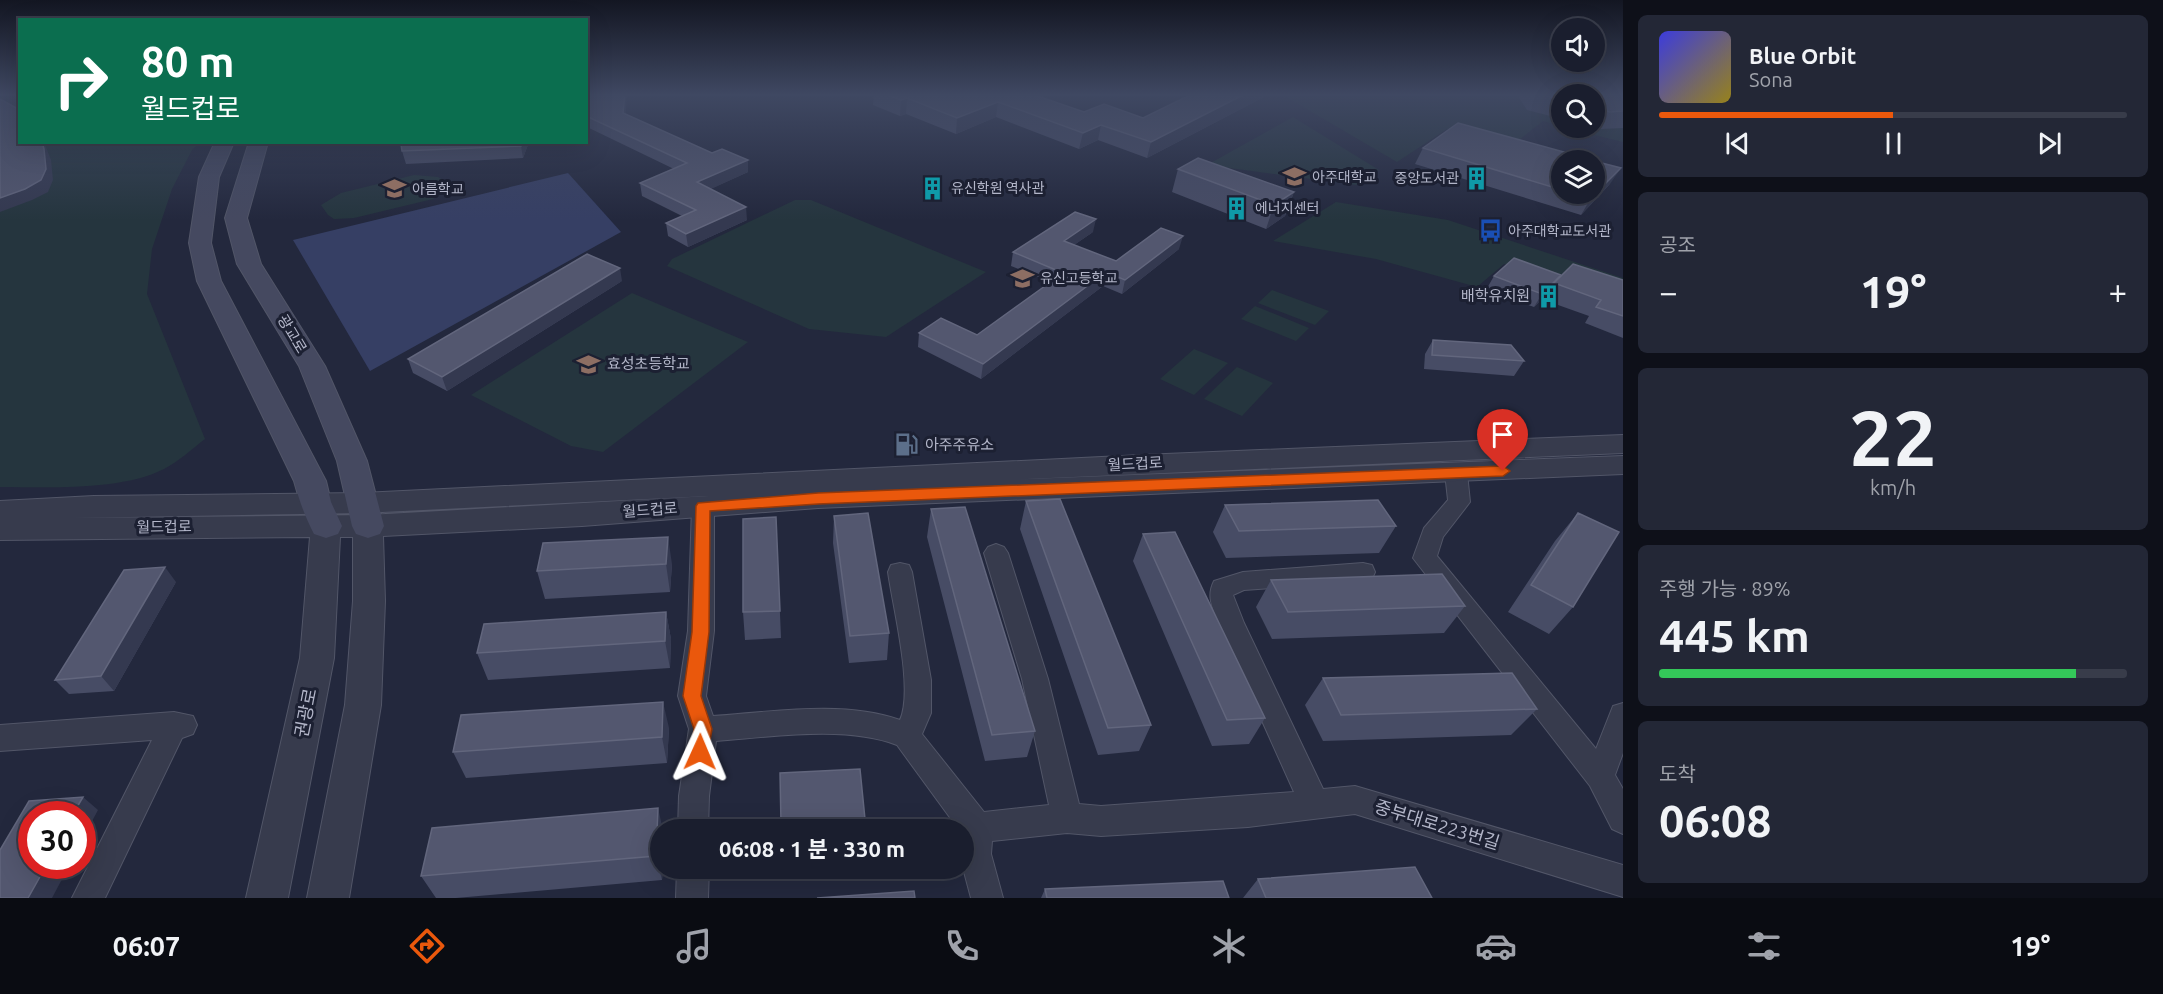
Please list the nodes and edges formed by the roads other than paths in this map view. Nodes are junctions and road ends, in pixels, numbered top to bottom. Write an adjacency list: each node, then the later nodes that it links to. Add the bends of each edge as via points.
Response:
1 (224, 144): 8 (main road, via 208,177 200,243 202,259 209,281 310,481)
2 (258, 144): 9 (main road, 광교로, via 236,218 249,264 312,366 352,461)
3 (1623, 444): 9 (street, 월드컵로, via 1130,464)
4 (1623, 465): 5 (street, 월드컵로)
5 (1456, 473): 6 (street, 월드컵로); 18 (street, via 1459,502 1431,534 1425,558)
6 (703, 506): 9 (street, 월드컵로, via 582,515); 15 (street, via 700,632 692,696)
7 (0, 511): 8 (street, 월드컵로)
8 (321, 514): 9 (street, 월드컵로); 10 (street, 월드컵로); 27 (street, 권광로, via 316,658)
9 (365, 514): 28 (street, via 369,601 363,705)
10 (0, 529)
11 (996, 553): 20 (street, via 1035,680)
12 (900, 572): 16 (street, via 918,680 917,713)
13 (1363, 572): 19 (street, via 1243,581 1223,588 1221,595)
14 (1623, 715): 18 (street)
15 (703, 729): 16 (street, via 823,721 886,728); 21 (street)
16 (907, 736): 23 (street)
17 (0, 738): 26 (street, via 178,725)
18 (1600, 776): 22 (street)
19 (1315, 804): 20 (street, 중부대로223번길, via 1101,821); 25 (street, 중부대로223번길, via 1355,800)
20 (1067, 818): 23 (street, 중부대로223번길)
21 (693, 819)
22 (1623, 819)
23 (977, 828): 30 (street, via 975,854)
24 (693, 879): 29 (street)
25 (1623, 881)
26 (88, 898)
27 (267, 898)
28 (328, 898)
29 (692, 898)
30 (987, 898)

